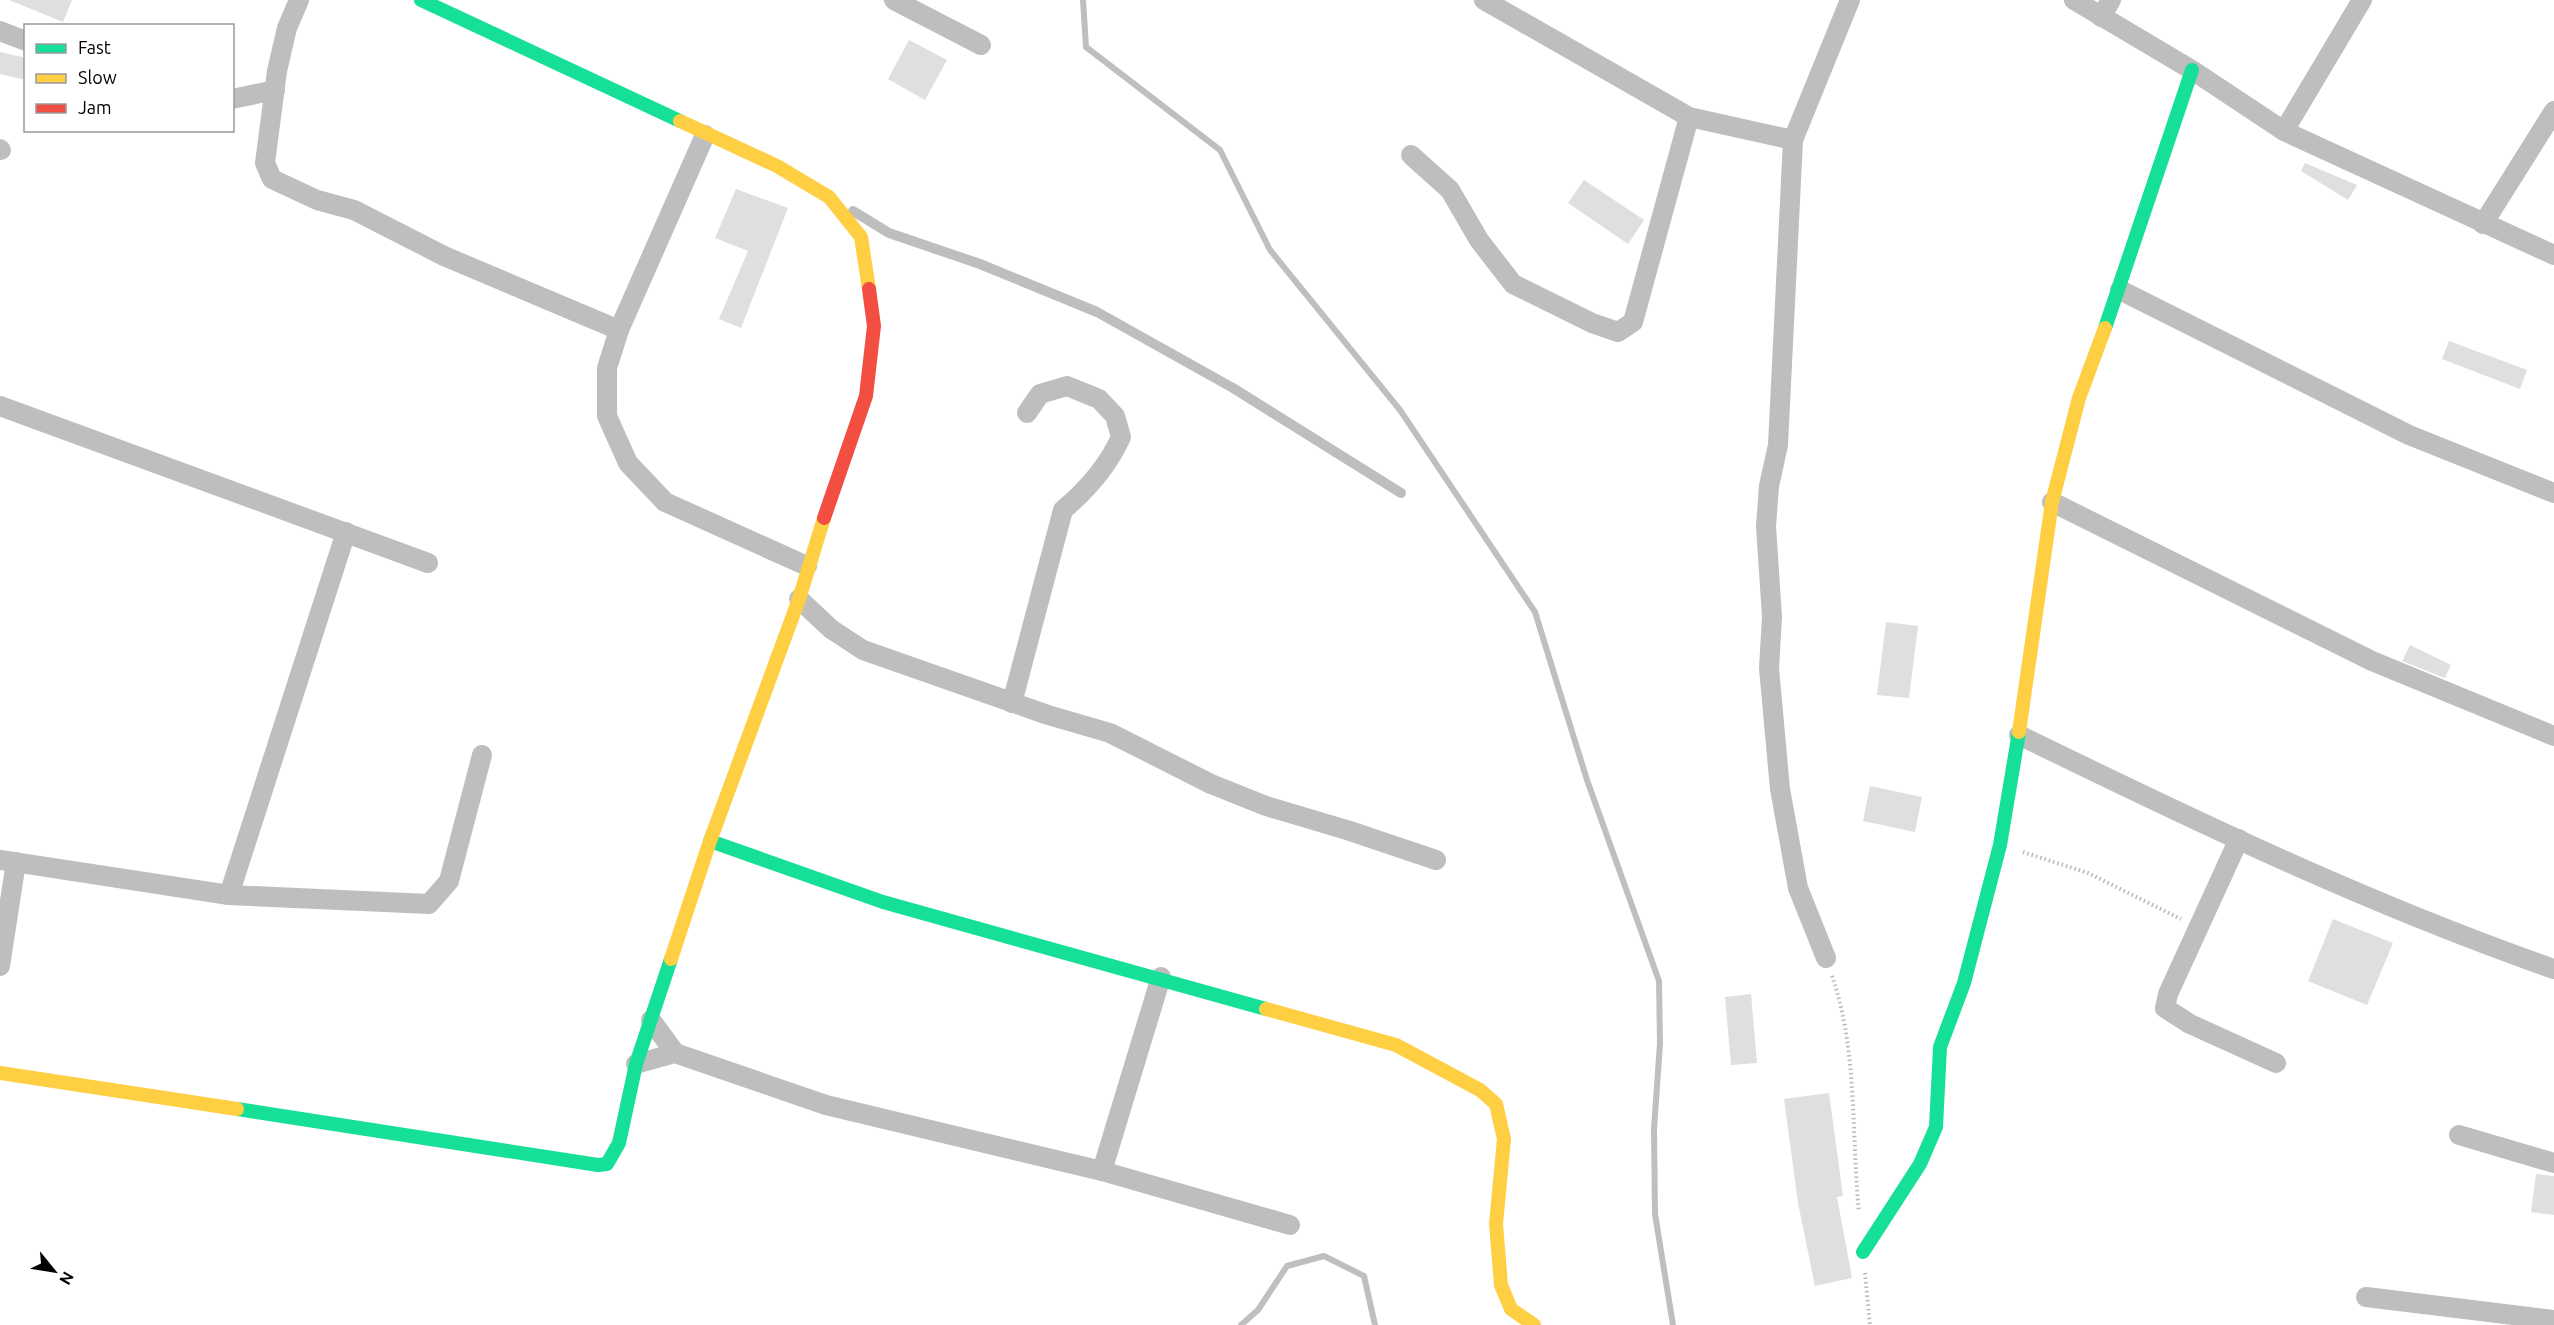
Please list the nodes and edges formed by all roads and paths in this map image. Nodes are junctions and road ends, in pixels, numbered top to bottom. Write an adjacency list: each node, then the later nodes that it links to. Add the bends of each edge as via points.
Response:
1 (299, 0): 13 (street, via 287,28)
2 (421, 0): 18 (street)
3 (894, 0): 11 (street)
4 (1484, 0): 16 (street)
5 (1850, 0): 19 (street)
6 (2074, 0): 8 (street)
7 (2362, 0): 17 (street)
8 (2106, 9): 12 (street)
9 (0, 31): 10 (street)
10 (24, 40)
11 (981, 45)
12 (2192, 70): 17 (street); 24 (street)
13 (275, 90): 14 (street); 25 (street, via 265,163 272,179 317,200 354,210 444,256)
14 (234, 99)
15 (2554, 111): 22 (street)
16 (1689, 117): 19 (street); 20 (street, via 1633,322 1618,332 1513,284 1479,240 1450,190)
17 (2284, 131): 22 (street)
18 (705, 135): 21 (street, via 777,166); 25 (street)
19 (1793, 140): 46 (street, via 1778,445 1766,526 1772,617 1769,668 1779,789 1798,888)
20 (1411, 155)
21 (829, 197): 28 (lane, via 889,233 980,264 1097,312 1233,388); 33 (street, via 861,237 874,326 866,396)
22 (2483, 224): 23 (street)
23 (2554, 255)
24 (2120, 290): 29 (street, via 2409,435); 30 (street, via 2079,398)
25 (619, 330): 33 (street, via 607,368 607,416 628,464 665,502)
26 (0, 406): 31 (street)
27 (1027, 413): 35 (street, via 1040,394 1067,386 1099,399 1115,416 1121,437 1111,460 1064,510)
28 (1401, 493)
29 (2554, 493)
30 (2052, 502): 36 (street); 37 (street, via 2372,661)
31 (346, 532): 32 (street); 44 (street)
32 (428, 563)
33 (807, 566): 34 (street)
34 (799, 599): 35 (street, via 831,629 863,650); 40 (street)
35 (1012, 703): 42 (street, via 1110,733 1211,784 1266,806)
36 (2019, 735): 39 (street); 41 (street)
37 (2554, 736)
38 (482, 754): 44 (street, via 449,881 429,904)
39 (2239, 839): 45 (street); 48 (street, via 2474,941)
40 (710, 841): 49 (street, via 883,902); 50 (street)
41 (2000, 845): 45 (path, via 2088,873); 60 (street, via 1964,983 1940,1047 1936,1127 1920,1164)
42 (1436, 860)
43 (8, 861): 44 (street); 47 (street)
44 (229, 895)
45 (2198, 927): 52 (street, via 2165,1008 2190,1024)
46 (1826, 958): 58 (path, via 1842,1006 1852,1082)
47 (0, 966)
48 (2554, 969)
49 (1161, 977): 57 (street); 63 (street, via 1396,1045 1480,1090 1496,1104 1504,1139 1496,1224 1501,1285 1511,1309)
50 (651, 1020): 51 (street); 53 (street)
51 (675, 1053): 53 (street); 57 (street, via 826,1105)
52 (2276, 1063)
53 (636, 1064): 54 (street, via 619,1143 607,1164 598,1165)
54 (0, 1072)
55 (2459, 1135): 56 (street)
56 (2554, 1163)
57 (1102, 1171): 59 (street)
58 (1860, 1216)
59 (1290, 1225)
60 (1863, 1252): 64 (path)
61 (2366, 1296): 62 (street)
62 (2554, 1320)
63 (1534, 1325)
64 (1870, 1325)

